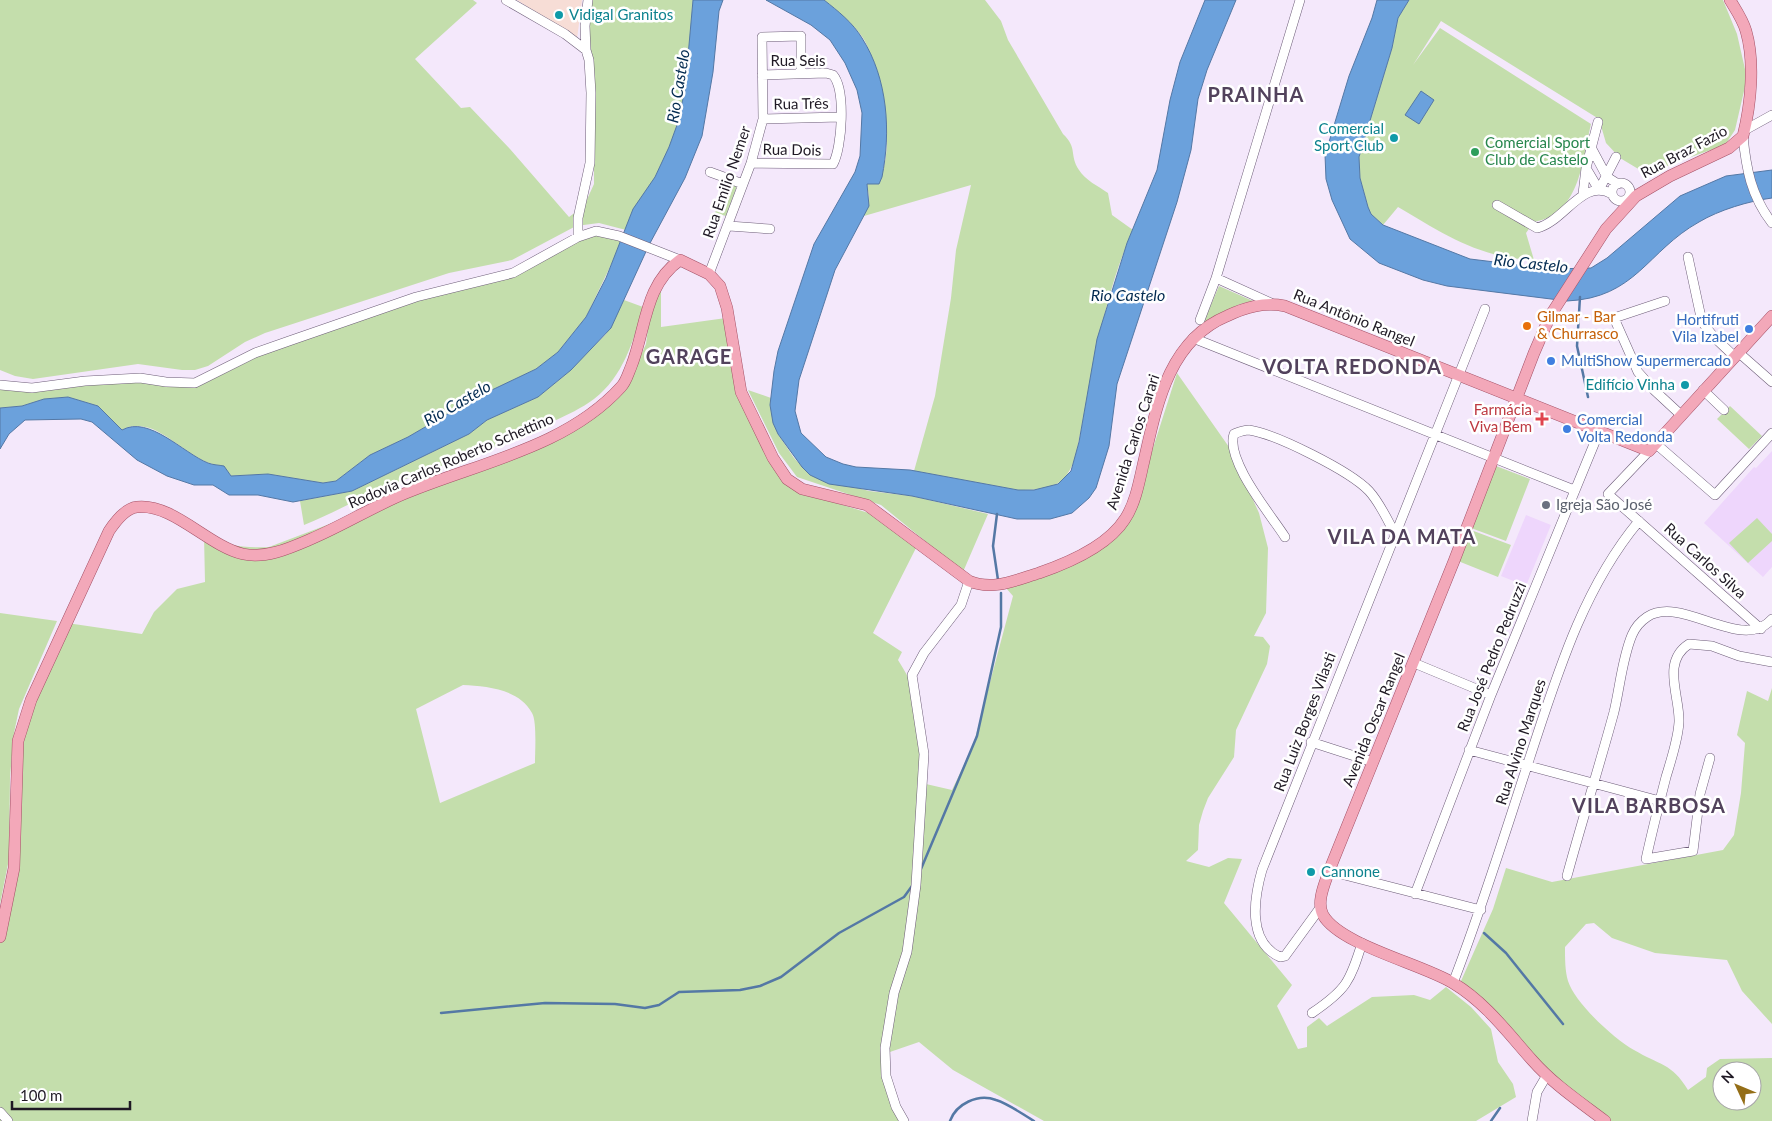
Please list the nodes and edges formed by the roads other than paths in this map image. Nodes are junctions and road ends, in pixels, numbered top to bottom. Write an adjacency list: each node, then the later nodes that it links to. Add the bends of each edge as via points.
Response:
1 (506, 0): 5 (street)
2 (588, 0): 5 (street)
3 (1300, 0): 35 (street)
4 (1730, 0): 8 (main road, via 1742,20 1749,44 1751,78)
5 (586, 50): 31 (street, via 591,93 590,163 578,218)
6 (801, 73): 7 (street, Rua Seis); 7 (street, Rua Emilio Nemer, via 801,36 762,37); 10 (street, Rua Seis, via 833,76 839,87)
7 (762, 75): 11 (street, Rua Emilio Nemer)
8 (1748, 108): 9 (street); 13 (main road)
9 (1770, 116): 13 (street)
10 (840, 117): 11 (street, Rua Três); 16 (street, Rua Dois, via 838,156 833,164)
11 (763, 119): 16 (street, Rua Emilio Nemer)
12 (1598, 122): 14 (street)
13 (1744, 133): 23 (main road, Rua Braz Fazio, via 1729,148); 28 (street, via 1751,186)
14 (1592, 148): 17 (street); 19 (street)
15 (1616, 157): 19 (street)
16 (751, 163): 20 (street, Rua Emilio Nemer)
17 (1586, 168): 22 (street); 24 (street)
18 (710, 172): 20 (street)
19 (1606, 175): 21 (street); 22 (street)
20 (743, 184): 29 (street, Rua Emilio Nemer)
21 (1618, 184): 23 (street, via 1626,184); 25 (street, via 1613,187)
22 (1599, 190): 24 (street); 25 (street)
23 (1636, 192): 26 (main road, Rua Braz Fazio)
24 (1583, 194): 27 (street, via 1548,225 1537,228)
25 (1612, 194): 26 (street)
26 (1624, 204): 47 (main road, Rua Braz Fazio, via 1585,259 1543,330)
27 (1497, 205)
28 (1772, 223)
29 (729, 226): 30 (street); 34 (street, Rua Emilio Nemer)
30 (770, 229)
31 (578, 237): 33 (street, Avenida Carlos Carari, via 596,231 619,236); 45 (street, Avenida Carlos Carari, via 513,273 416,297 255,353 195,383 140,378 32,388)
32 (1688, 257): 42 (street, via 1702,322 1714,337)
33 (680, 260): 34 (main road, Avenida Carlos Carari); 77 (main road, Rodovia Carlos Roberto Schettino, via 670,267 652,292 639,345 623,384 606,403 586,417 520,451 407,492 285,550 261,556 225,548 170,515 152,509 135,507 120,517 108,531 54,649 31,700 18,741 14,868)
34 (709, 274): 59 (main road, Avenida Carlos Carari, via 717,281 724,297 741,392 780,472 802,489 867,506)
35 (1216, 278): 37 (street, Rua Antônio Rangel); 40 (street)
36 (1665, 301): 49 (street, via 1614,318 1638,372)
37 (1271, 303): 41 (main road, via 1220,318); 43 (main road, Rua Antônio Rangel)
38 (1485, 309): 43 (street, Rua Luiz Borges Vilasti)
39 (1772, 316): 42 (main road)
40 (1200, 320)
41 (1192, 338): 52 (street); 59 (main road, Avenida Carlos Carari, via 1165,385 1134,500 1117,528 1088,551 1042,572 1005,584 985,585)
42 (1736, 354): 44 (street); 46 (main road)
43 (1460, 376): 47 (main road, Rua Antônio Rangel); 52 (street, Rua Luiz Borges Vilasti)
44 (1772, 382)
45 (0, 385)
46 (1703, 390): 48 (street); 49 (main road)
47 (1516, 399): 50 (main road, Rua Antônio Rangel); 54 (main road, Avenida Oscar Rangel)
48 (1724, 410)
49 (1681, 415): 53 (main road)
50 (1598, 432): 53 (main road, Rua Antônio Rangel); 55 (street, Rua José Pedro Pedruzzi)
51 (1772, 433): 53 (street, via 1715,495)
52 (1436, 434): 54 (street); 57 (street, Rua Luiz Borges Vilasti)
53 (1652, 447): 56 (street, Rua Carlos Silva, via 1608,494)
54 (1493, 456): 55 (street); 63 (main road, Avenida Oscar Rangel)
55 (1574, 490): 64 (street, Rua José Pedro Pedruzzi)
56 (1639, 521): 61 (street, Rua Carlos Silva); 69 (street, Rua Alvino Marques, via 1611,560 1587,605 1553,688)
57 (1395, 534): 58 (street, via 1378,502 1355,480 1272,436 1240,431 1232,440 1238,461); 65 (street, Rua Luiz Borges Vilasti)
58 (1285, 537)
59 (969, 581): 84 (street, via 961,605 924,653 912,675 924,754 916,885 907,952 894,993 885,1048 886,1076 896,1108)
60 (1772, 619): 61 (street)
61 (1761, 629): 70 (street, via 1735,629 1675,612 1662,612 1646,618 1629,643)
62 (1772, 662): 71 (street, via 1701,644 1684,647 1673,669 1679,724)
63 (1414, 663): 64 (street); 68 (main road, Avenida Oscar Rangel)
64 (1491, 696): 66 (street, Rua José Pedro Pedruzzi)
65 (1311, 742): 68 (street); 75 (street, Rua Luiz Borges Vilasti, via 1257,886 1257,926 1267,948 1280,957 1285,956)
66 (1469, 750): 69 (street); 74 (street, Rua José Pedro Pedruzzi)
67 (1710, 758): 71 (street, via 1700,794 1693,851 1646,859)
68 (1373, 762): 72 (main road, Avenida Oscar Rangel)
69 (1527, 766): 70 (street); 76 (street, Rua Alvino Marques)
70 (1593, 784): 71 (street); 73 (street)
71 (1660, 800)
72 (1329, 871): 74 (street); 75 (main road, Avenida Oscar Rangel)
73 (1567, 876)
74 (1415, 894): 76 (street)
75 (1320, 908): 78 (main road, via 1332,925)
76 (1481, 910): 79 (street, Rua Alvino Marques)
77 (0, 937)
78 (1362, 943): 79 (main road); 80 (street, via 1345,987)
79 (1453, 983): 81 (main road, via 1478,1002)
80 (1312, 1013)
81 (1546, 1075): 85 (street, via 1533,1102); 86 (main road)
82 (0, 1112): 83 (street)
83 (8, 1121)
84 (904, 1121)
85 (1532, 1121)
86 (1605, 1121)

